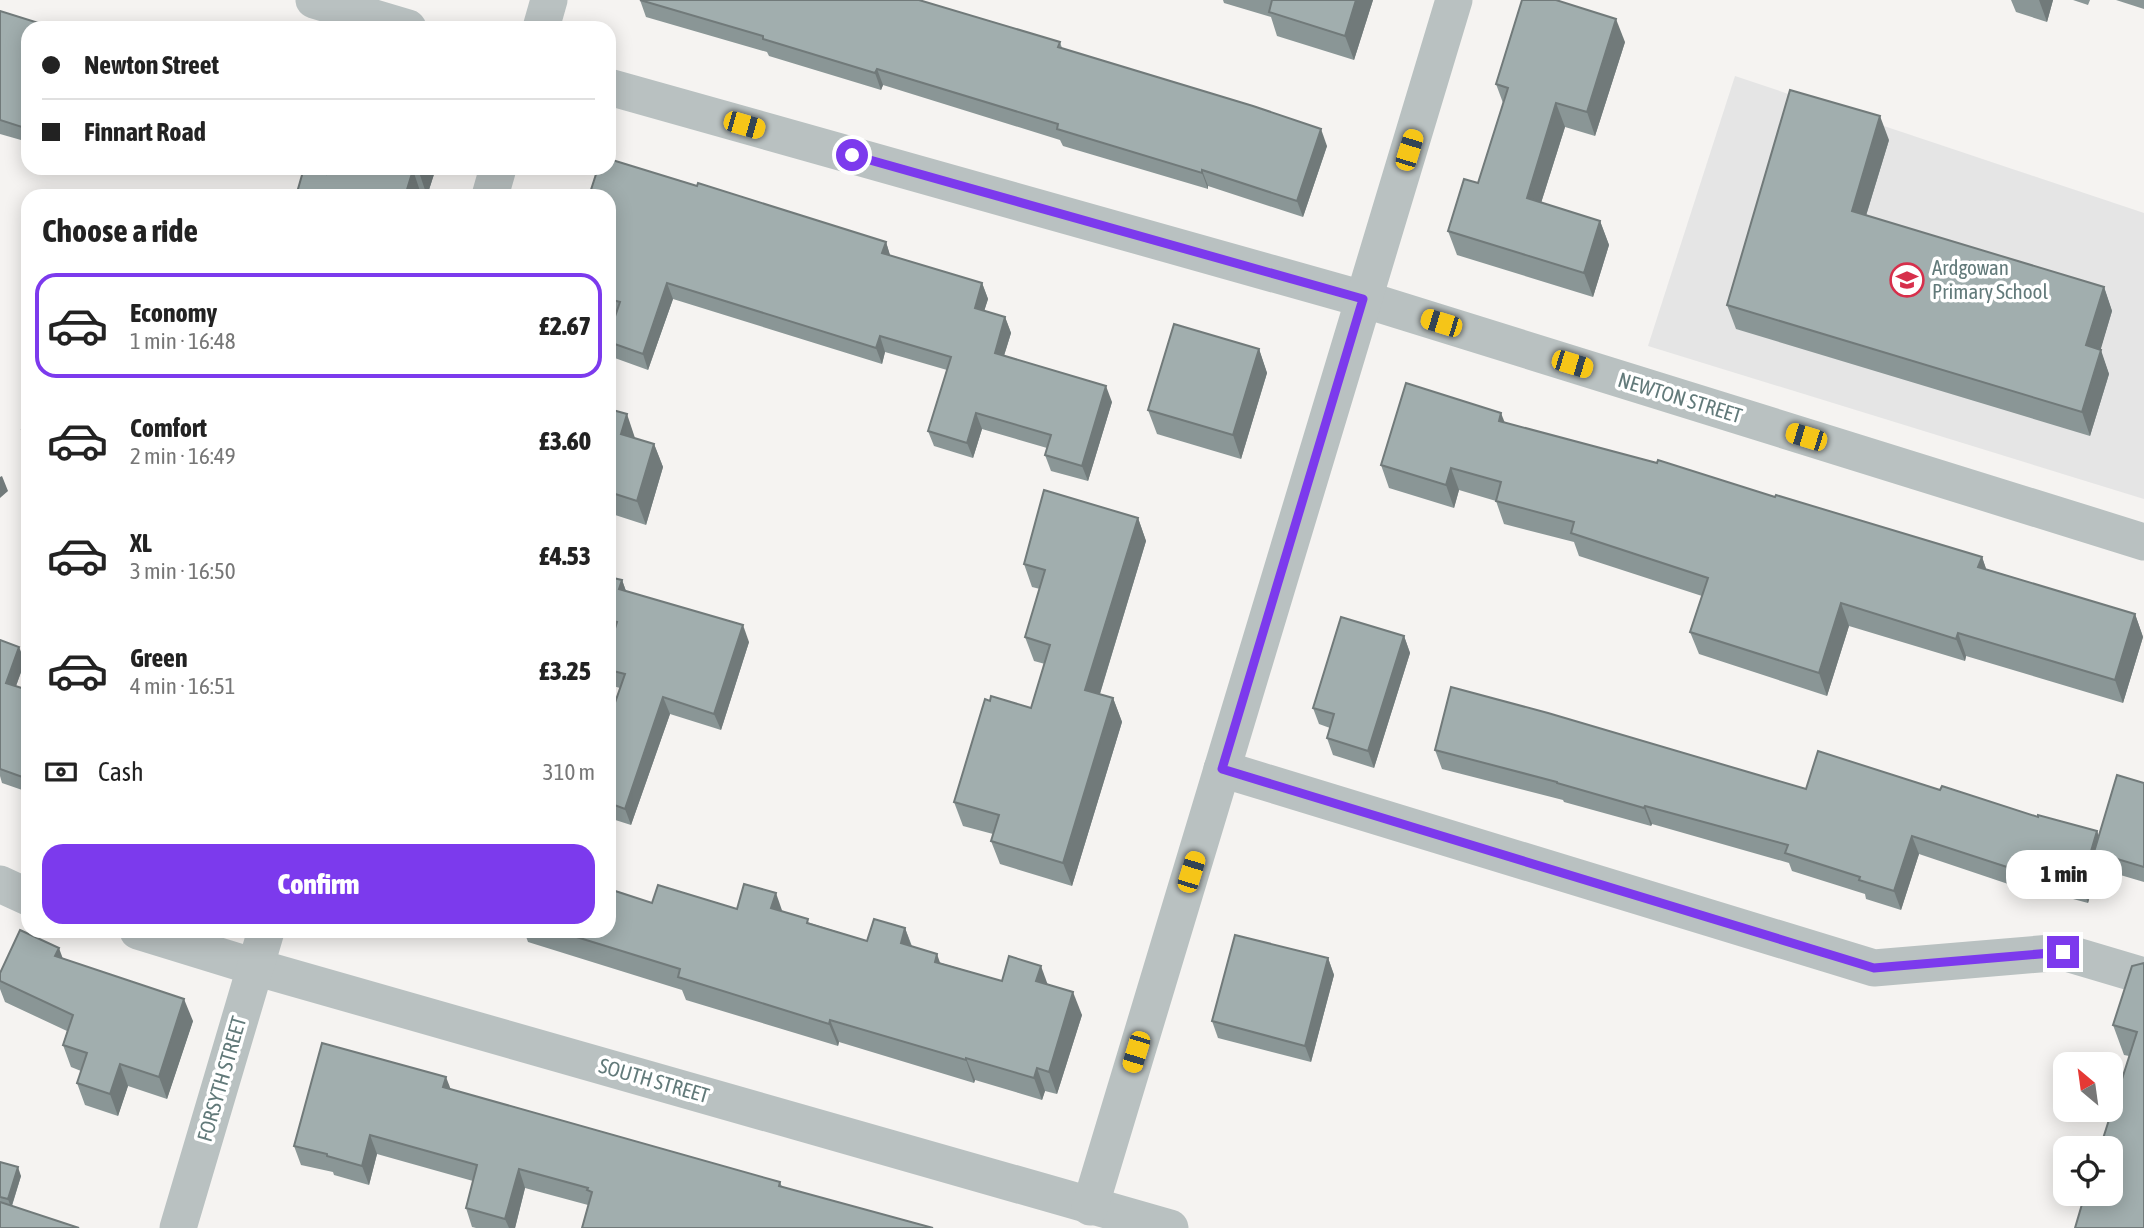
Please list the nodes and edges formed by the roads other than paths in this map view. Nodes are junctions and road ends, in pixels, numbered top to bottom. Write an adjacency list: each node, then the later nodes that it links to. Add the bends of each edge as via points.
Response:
1 (314, 0): 4 (street)
2 (549, 0): 5 (street)
3 (1454, 0): 7 (street)
4 (384, 21)
5 (543, 21)
6 (616, 89): 7 (street, NEWTON STREET)
7 (1363, 299): 8 (street, NEWTON STREET); 9 (street)
8 (2144, 542)
9 (1222, 769): 15 (street, via 1874,968 2063,952); 16 (street)
10 (0, 884): 11 (street)
11 (21, 894)
12 (161, 938): 14 (street, SOUTH STREET)
13 (264, 938): 14 (street, FORSYTH STREET)
14 (255, 967): 16 (street, SOUTH STREET); 17 (street, FORSYTH STREET)
15 (2144, 976)
16 (1090, 1207): 18 (street, SOUTH STREET)
17 (178, 1228)
18 (1170, 1228)

